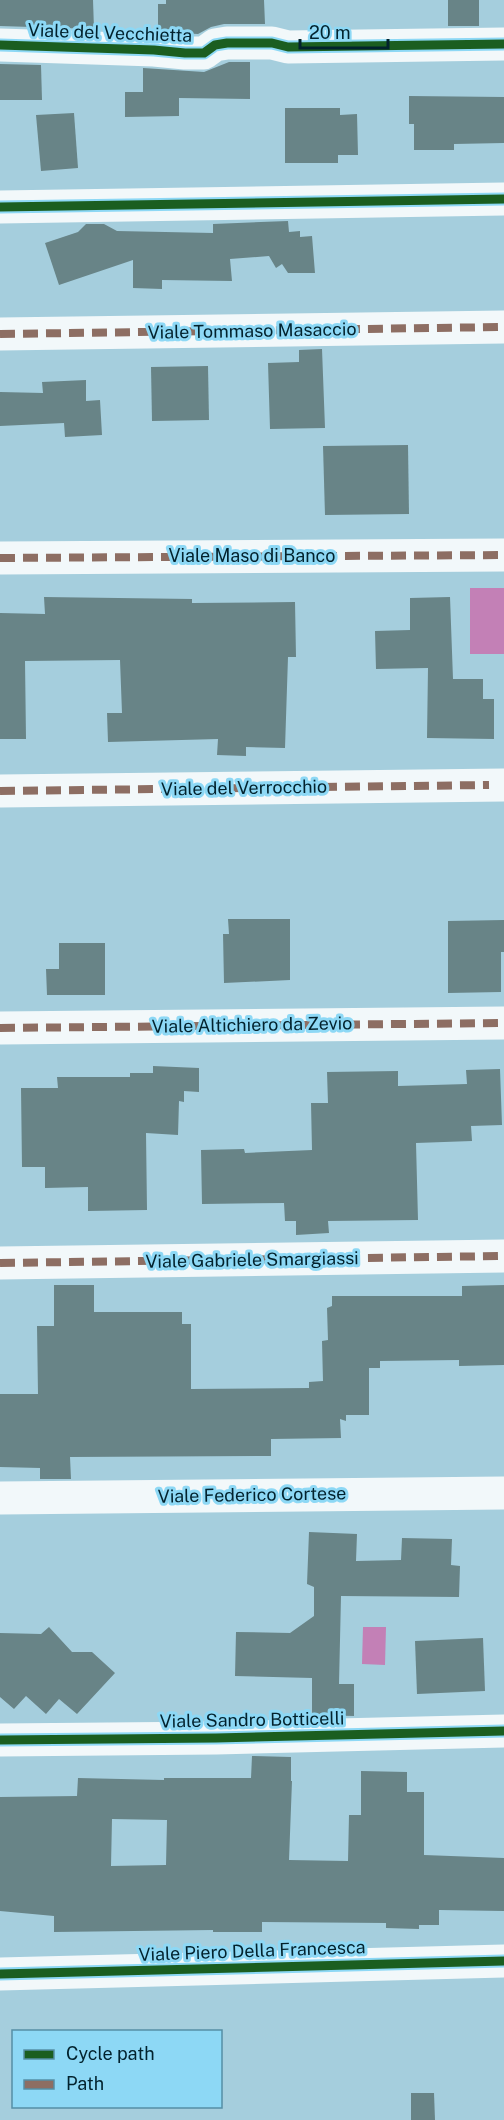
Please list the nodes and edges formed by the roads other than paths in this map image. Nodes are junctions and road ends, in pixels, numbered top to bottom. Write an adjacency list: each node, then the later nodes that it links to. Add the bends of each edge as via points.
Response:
1 (504, 44): 2 (street, Viale del Vecchietta, via 288,47 228,43 215,45 204,53)
2 (0, 45)
3 (504, 200): 4 (street)
4 (0, 207)
5 (504, 327): 6 (street, Viale Tommaso Masaccio)
6 (0, 334)
7 (504, 555): 8 (street, Viale Maso di Banco)
8 (0, 558)
9 (496, 785): 10 (street, Viale del Verrocchio)
10 (0, 791)
11 (504, 1023): 12 (street, Viale Altichiero da Zevio)
12 (0, 1028)
13 (504, 1256): 14 (street, Viale Gabriele Smargiassi)
14 (0, 1263)
15 (504, 1493): 16 (street, Viale Federico Cortese)
16 (0, 1498)
17 (504, 1731): 18 (street, Viale Sandro Botticelli)
18 (0, 1740)
19 (504, 1961): 20 (street, Viale Piero Della Francesca)
20 (0, 1974)

